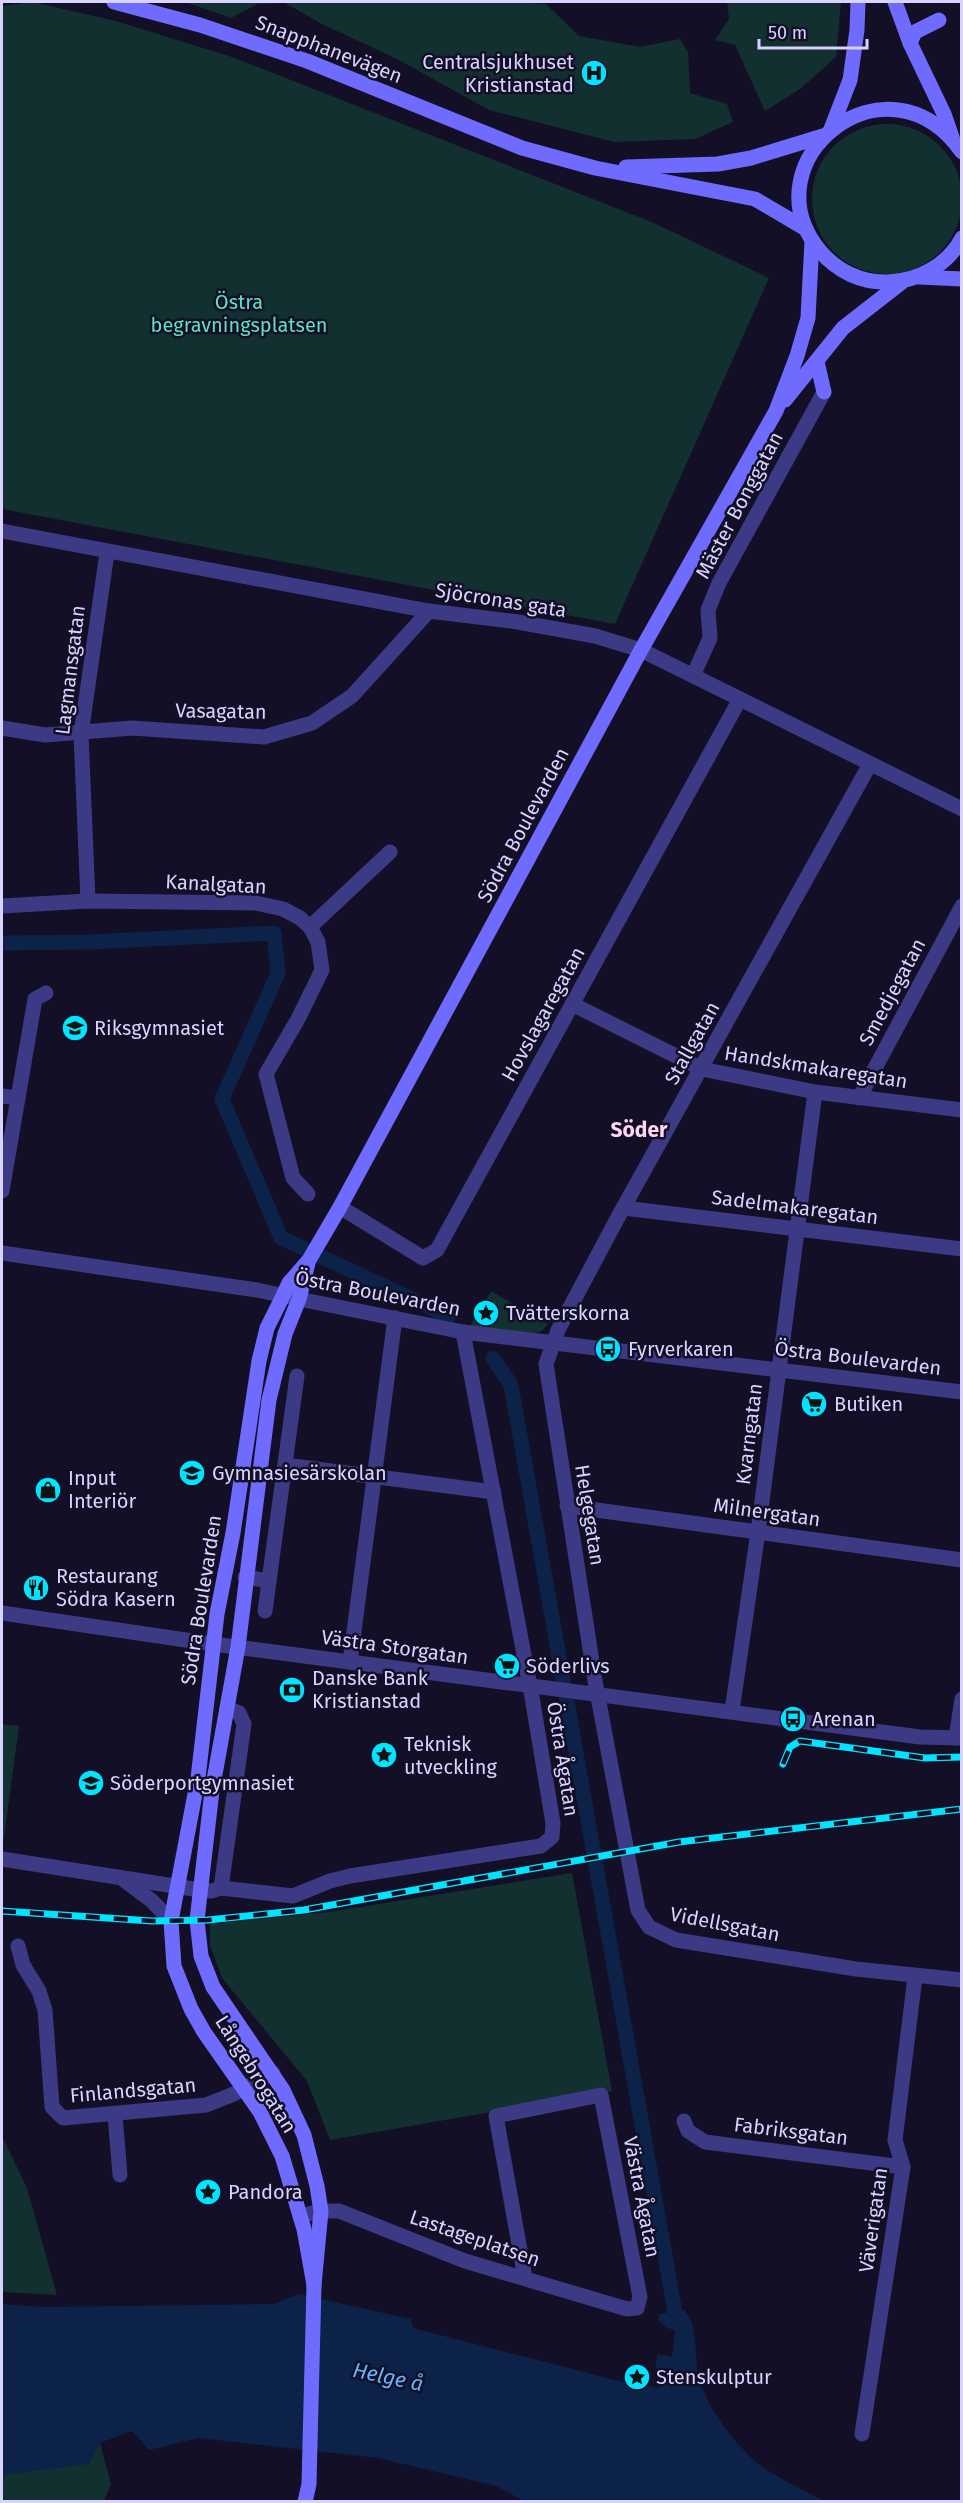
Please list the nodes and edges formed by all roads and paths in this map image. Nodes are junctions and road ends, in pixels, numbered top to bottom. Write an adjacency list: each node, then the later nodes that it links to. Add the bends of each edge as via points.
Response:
1 (114, 2): 8 (main road, Snapphanevägen, via 200,25 307,61 522,148)
2 (858, 2): 6 (main road, Södra Boulevarden, via 850,80)
3 (895, 2): 5 (main road)
4 (939, 20): 5 (main road, via 915,32)
5 (910, 43): 7 (main road)
6 (827, 133): 7 (main road, Snapphanevägen, via 850,117 894,109 916,114 936,125); 8 (main road, Snapphanevägen, via 751,158 718,164); 9 (main road, Södra Boulevarden, via 809,156 801,180 800,205)
7 (957, 146)
8 (595, 168): 9 (main road, Snapphanevägen, via 755,199)
9 (809, 235): 13 (main road, via 828,261 850,275 876,282); 16 (main road, Södra Boulevarden, via 808,318)
10 (962, 238): 11 (main road, via 940,264)
11 (919, 277): 12 (main road); 13 (main road)
12 (962, 279)
13 (902, 282): 14 (main road, Södra Boulevarden, via 843,328)
14 (817, 362): 15 (main road); 16 (main road, Södra Boulevarden)
15 (824, 392): 21 (street, Mäster Bonggatan, via 718,583 708,610 710,638)
16 (776, 411): 20 (main road, Södra Boulevarden)
17 (2, 531): 18 (street, Sjöcronas gata)
18 (107, 553): 19 (street, Sjöcronas gata); 24 (street, Lagmansgatan)
19 (429, 611): 20 (street, Sjöcronas gata, via 595,636); 24 (street, Vasagatan, via 352,696 312,723 264,737 132,728)
20 (641, 650): 21 (street, Sjöcronas gata); 42 (main road, Södra Boulevarden)
21 (693, 676): 22 (street, Sjöcronas gata)
22 (740, 699): 25 (street, Sjöcronas gata); 33 (street, Hovslagaregatan)
23 (2, 728): 24 (street, Vasagatan, via 45,735)
24 (81, 734): 28 (street, Lagmansgatan)
25 (870, 764): 26 (street, Sjöcronas gata); 34 (street, Stallgatan)
26 (962, 809)
27 (390, 852): 31 (street)
28 (88, 902): 29 (street, Kanalgatan); 31 (street, Kanalgatan, via 256,903 283,909)
29 (2, 906)
30 (962, 906): 38 (street, Smedjegatan)
31 (310, 927): 41 (street, via 318,942 322,970 266,1074 293,1178)
32 (46, 993): 37 (street, via 35,999)
33 (572, 1004): 34 (street, Handskmakaregatan); 42 (street, Hovslagaregatan, via 437,1250 423,1258)
34 (702, 1069): 35 (street, Handskmakaregatan); 43 (street, Stallgatan)
35 (815, 1092): 38 (street, Handskmakaregatan); 44 (street, Kvarngatan)
36 (2, 1096): 37 (street)
37 (18, 1098): 40 (street)
38 (859, 1098): 39 (street, Handskmakaregatan)
39 (962, 1110)
40 (2, 1191)
41 (308, 1194)
42 (340, 1208): 47 (main road, Södra Boulevarden)
43 (624, 1208): 44 (street, Sadelmakaregatan); 52 (street, Stallgatan)
44 (797, 1229): 45 (street, Sadelmakaregatan); 53 (street, Kvarngatan)
45 (962, 1249)
46 (2, 1253): 48 (street, Östra Boulevarden)
47 (309, 1260): 48 (main road, Södra Boulevarden); 49 (main road, Södra Boulevarden)
48 (283, 1296): 49 (street, Östra Boulevarden); 66 (main road, Södra Boulevarden, via 267,1328 259,1361)
49 (299, 1299): 50 (street, Östra Boulevarden); 62 (main road, Södra Boulevarden, via 285,1334 269,1400)
50 (395, 1318): 51 (street, Östra Boulevarden); 57 (street)
51 (463, 1332): 52 (street, Östra Boulevarden); 58 (street, Östra Ågatan)
52 (552, 1343): 53 (street, Östra Boulevarden); 59 (street, Helgegatan, via 546,1364)
53 (779, 1370): 55 (street, Östra Boulevarden); 60 (street, Kvarngatan)
54 (297, 1376): 56 (street)
55 (962, 1392)
56 (285, 1465): 57 (street); 63 (street)
57 (375, 1476): 58 (street); 68 (street)
58 (494, 1492): 69 (street, Östra Ågatan)
59 (567, 1506): 60 (street, Milnergatan); 70 (street, Helgegatan)
60 (758, 1532): 61 (street, Milnergatan); 73 (street, Kvarngatan)
61 (962, 1560)
62 (245, 1577): 63 (street); 67 (main road, Södra Boulevarden)
63 (269, 1581): 64 (street)
64 (265, 1611)
65 (2, 1613): 66 (street, Västra Storgatan)
66 (213, 1644): 67 (street, Västra Storgatan); 77 (main road, Södra Boulevarden, via 198,1778)
67 (238, 1647): 68 (street, Västra Storgatan); 72 (main road, Södra Boulevarden)
68 (350, 1662): 69 (street, Västra Storgatan)
69 (537, 1687): 70 (street, Västra Storgatan); 78 (street, Östra Ågatan, via 553,1823 552,1837 541,1846 350,1876 293,1896)
70 (592, 1692): 73 (street, Västra Storgatan); 82 (street, Videllsgatan, via 638,1910 649,1927 676,1940)
71 (962, 1699): 74 (street)
72 (227, 1708): 78 (street, via 239,1713 244,1724); 79 (main road, Södra Boulevarden)
73 (732, 1711): 74 (street, Västra Storgatan, via 920,1737)
74 (959, 1738)
75 (2, 1859): 76 (street, Östra Ågatan)
76 (122, 1878): 77 (street, Östra Ågatan); 80 (street)
77 (177, 1886): 79 (street, Östra Ågatan); 80 (main road, Långebrogatan)
78 (221, 1888): 79 (street, Östra Ågatan)
79 (200, 1890): 84 (main road, Långebrogatan, via 201,1956 223,2002)
80 (171, 1921): 85 (main road, Långebrogatan, via 174,1966 181,1988 204,2032)
81 (18, 1946): 86 (street, Finlandsgatan, via 23,1965 42,1999 52,2107 63,2118)
82 (915, 1977): 83 (street, Videllsgatan); 88 (street, Väverigatan, via 895,2140)
83 (962, 1980)
84 (273, 2073): 85 (street, Finlandsgatan); 90 (main road, Långebrogatan, via 304,2135)
85 (245, 2089): 86 (street, Finlandsgatan, via 206,2105); 91 (main road, Långebrogatan, via 282,2156)
86 (115, 2115): 89 (street)
87 (684, 2121): 88 (street, Fabriksgatan, via 688,2132 705,2142)
88 (903, 2166): 95 (street, Väverigatan)
89 (120, 2175)
90 (321, 2211): 91 (street, Lastageplatsen); 92 (street, Lastageplatsen, via 339,2211 465,2261); 93 (main road, Långebrogatan)
91 (300, 2216): 93 (main road, Långebrogatan)
92 (525, 2278): 94 (street, Lastageplatsen, via 627,2309); 94 (street, Västra Ågatan, via 496,2116 601,2095 640,2297)
93 (314, 2289): 96 (main road, Långebrogatan)
94 (637, 2308)
95 (862, 2434)
96 (309, 2478): 97 (main road, Långebrogatan); 98 (main road, Långebrogatan)
97 (305, 2502)
98 (315, 2502)

